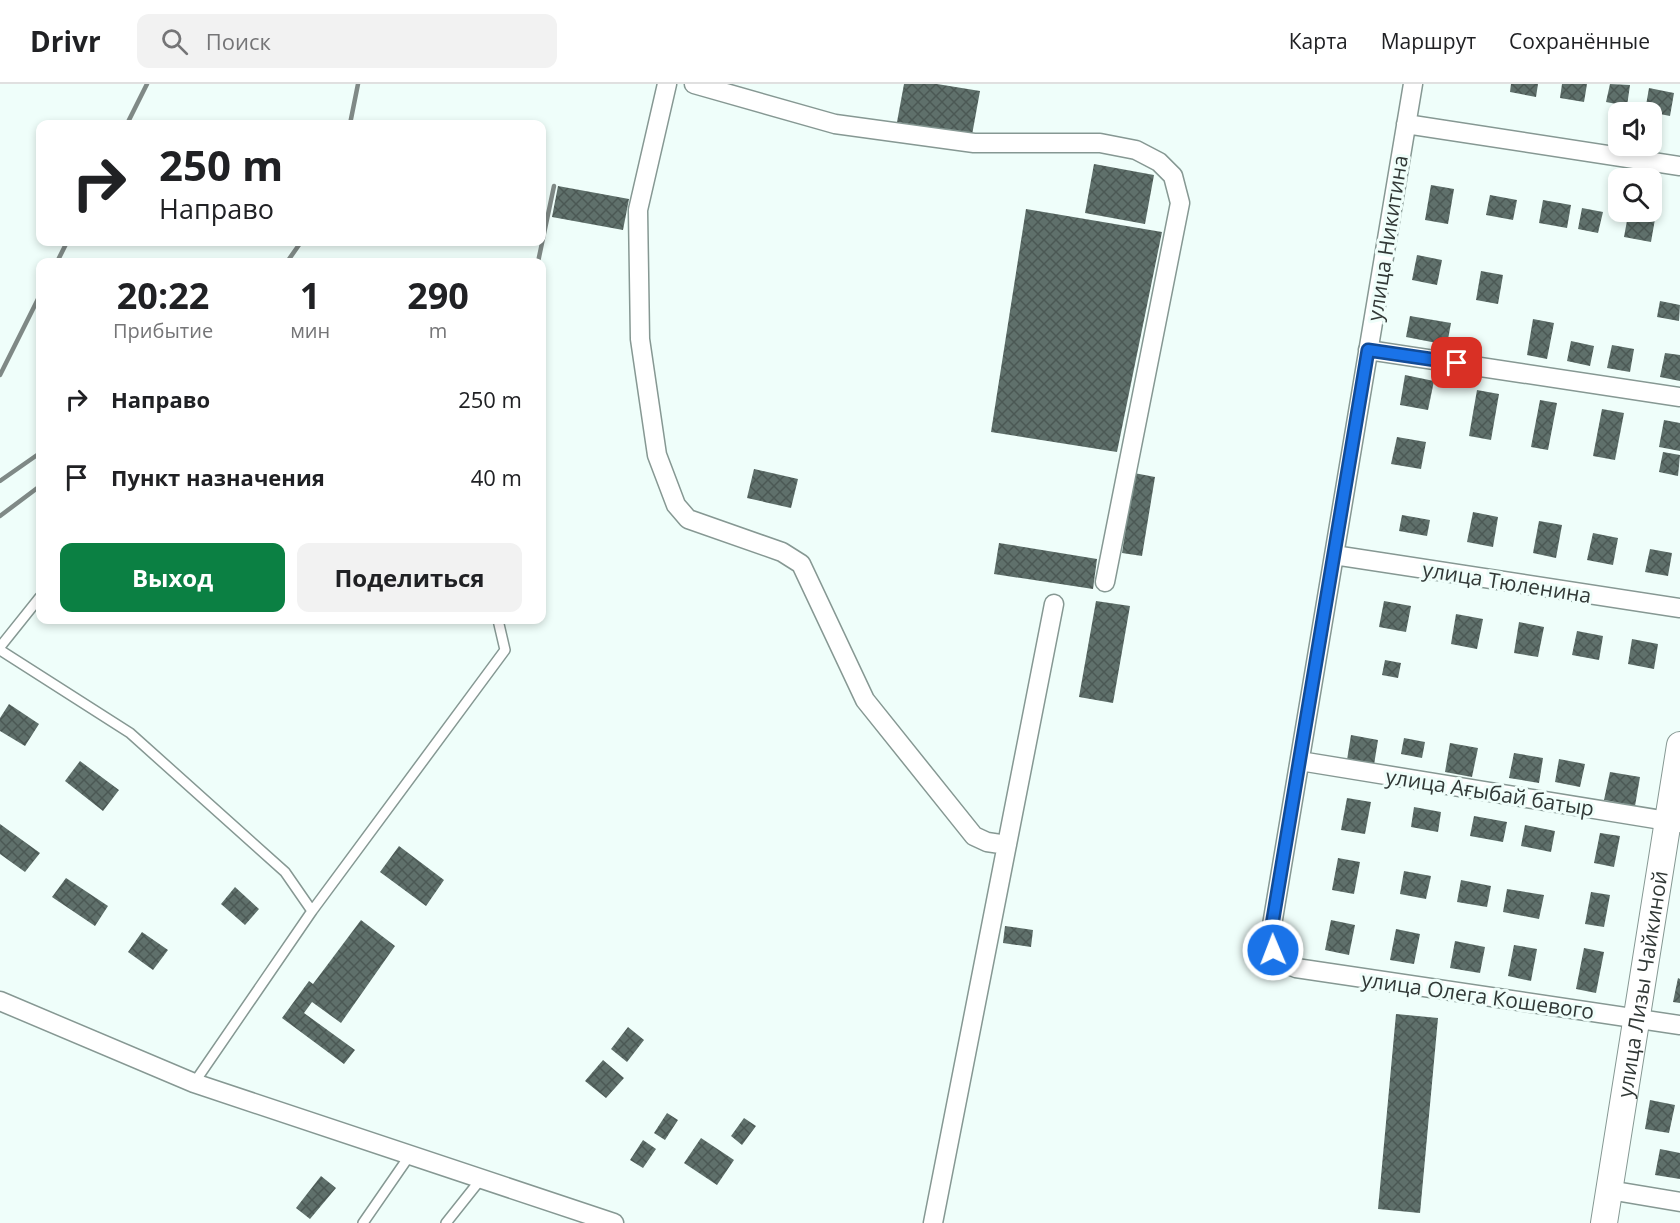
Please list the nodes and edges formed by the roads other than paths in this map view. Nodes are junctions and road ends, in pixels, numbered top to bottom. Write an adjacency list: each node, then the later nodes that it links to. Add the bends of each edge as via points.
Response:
1 (667, 84): 18 (street, via 638,210 640,339 657,455 676,505 688,519 782,552 801,564 866,700 974,836)
2 (694, 84): 9 (street, via 835,124 974,143 1100,143 1136,150 1159,162 1173,176 1180,203)
3 (1413, 84): 4 (street, улица Никитина)
4 (1406, 124): 5 (street); 6 (street, улица Никитина)
5 (1680, 166)
6 (1368, 350): 7 (street); 8 (street, улица Никитина)
7 (1680, 397)
8 (1334, 555): 12 (street, улица Тюленина); 16 (street, улица Никитина)
9 (1105, 582)
10 (36, 602): 14 (lane)
11 (1054, 604): 18 (street)
12 (1680, 608)
13 (499, 624): 19 (lane, via 505,650)
14 (0, 648): 19 (lane, via 130,733 285,872)
15 (1680, 745): 17 (street, улица Лизы Чайкиной)
16 (1300, 761): 17 (street, улица Ағыбай батыр); 20 (street, улица Никитина, via 1270,937)
17 (1674, 822): 22 (street, улица Лизы Чайкиной)
18 (1007, 845): 32 (street)
19 (312, 911): 24 (lane)
20 (1279, 959): 22 (street, улица Олега Кошевого, via 1296,968)
21 (0, 1001): 24 (street)
22 (1636, 1018): 23 (street, улица Олега Кошевого); 27 (street, улица Лизы Чайкиной)
23 (1680, 1025)
24 (194, 1083): 25 (street)
25 (410, 1155): 26 (street); 29 (lane)
26 (481, 1179): 30 (lane); 31 (street)
27 (1609, 1190): 28 (street); 33 (street, улица Лизы Чайкиной)
28 (1680, 1202)
29 (363, 1223)
30 (446, 1223)
31 (614, 1223)
32 (933, 1223)
33 (1604, 1223)

